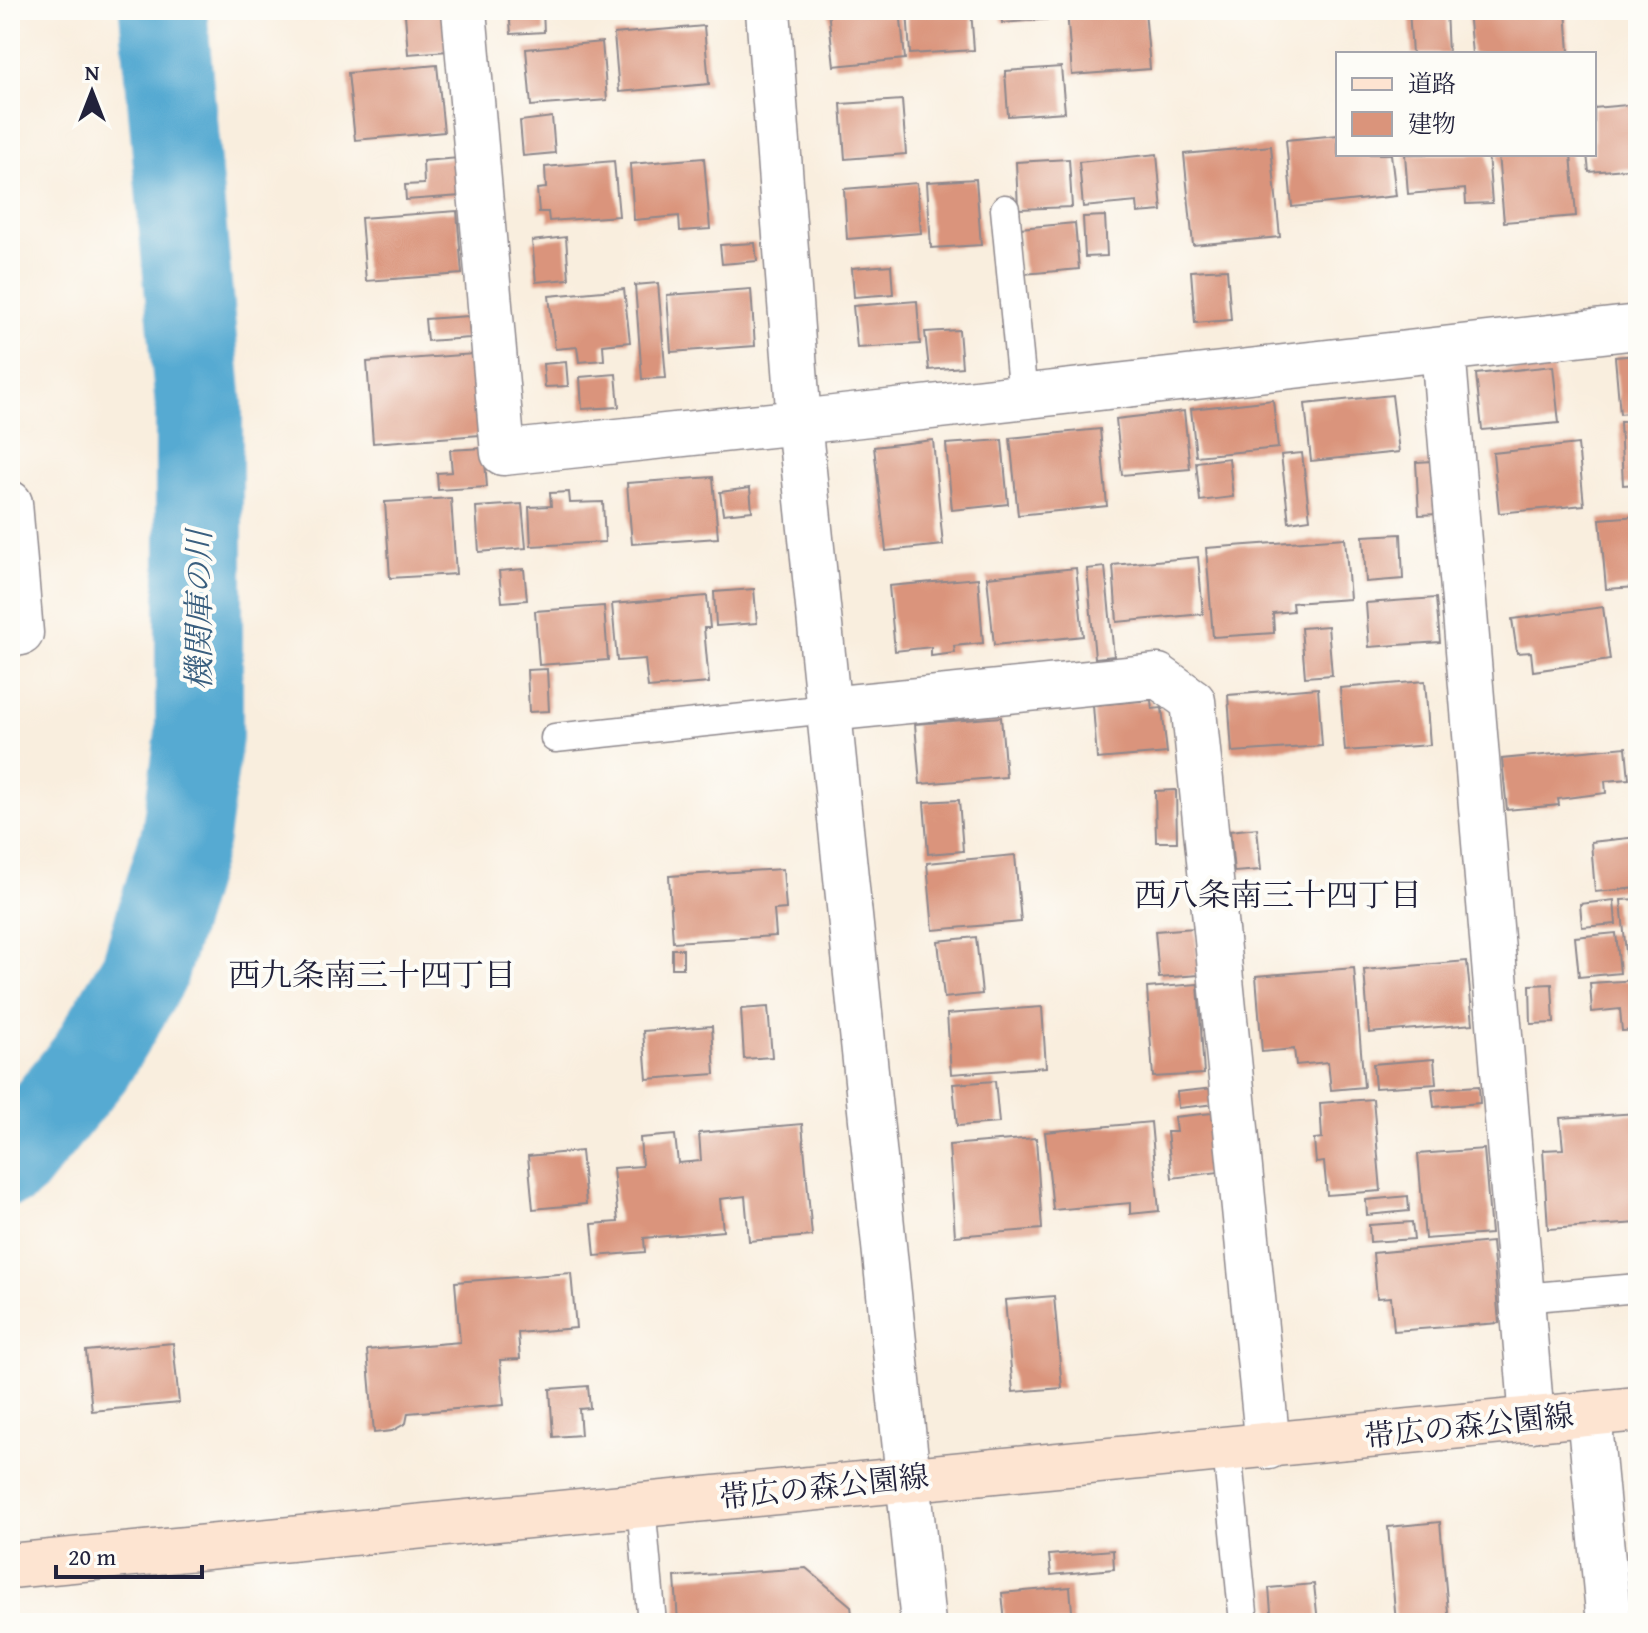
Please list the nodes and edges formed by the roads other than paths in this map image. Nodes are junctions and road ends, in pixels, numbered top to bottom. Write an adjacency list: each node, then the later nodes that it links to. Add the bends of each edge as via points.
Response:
1 (464, 10): 7 (street, via 503,453)
2 (768, 10): 7 (street)
3 (1005, 209): 6 (lane)
4 (1638, 327): 5 (street)
5 (1443, 349): 6 (street); 13 (street)
6 (1023, 397): 7 (street)
7 (799, 422): 10 (street)
8 (10, 503): 9 (street, via 21,633)
9 (10, 634)
10 (828, 709): 11 (lane); 17 (street, via 1158,676 1193,701); 18 (street)
11 (555, 738)
12 (1638, 1288): 13 (lane)
13 (1522, 1298): 16 (street)
14 (1638, 1409): 15 (main road, 帯広の森公園線)
15 (1589, 1414): 16 (main road, 帯広の森公園線); 24 (street)
16 (1532, 1420): 17 (main road, 帯広の森公園線)
17 (1247, 1448): 18 (main road, 帯広の森公園線); 23 (lane)
18 (909, 1479): 19 (main road, 帯広の森公園線); 22 (street)
19 (641, 1505): 20 (main road, 帯広の森公園線); 21 (lane)
20 (10, 1566)
21 (652, 1623)
22 (923, 1623)
23 (1244, 1623)
24 (1609, 1623)

